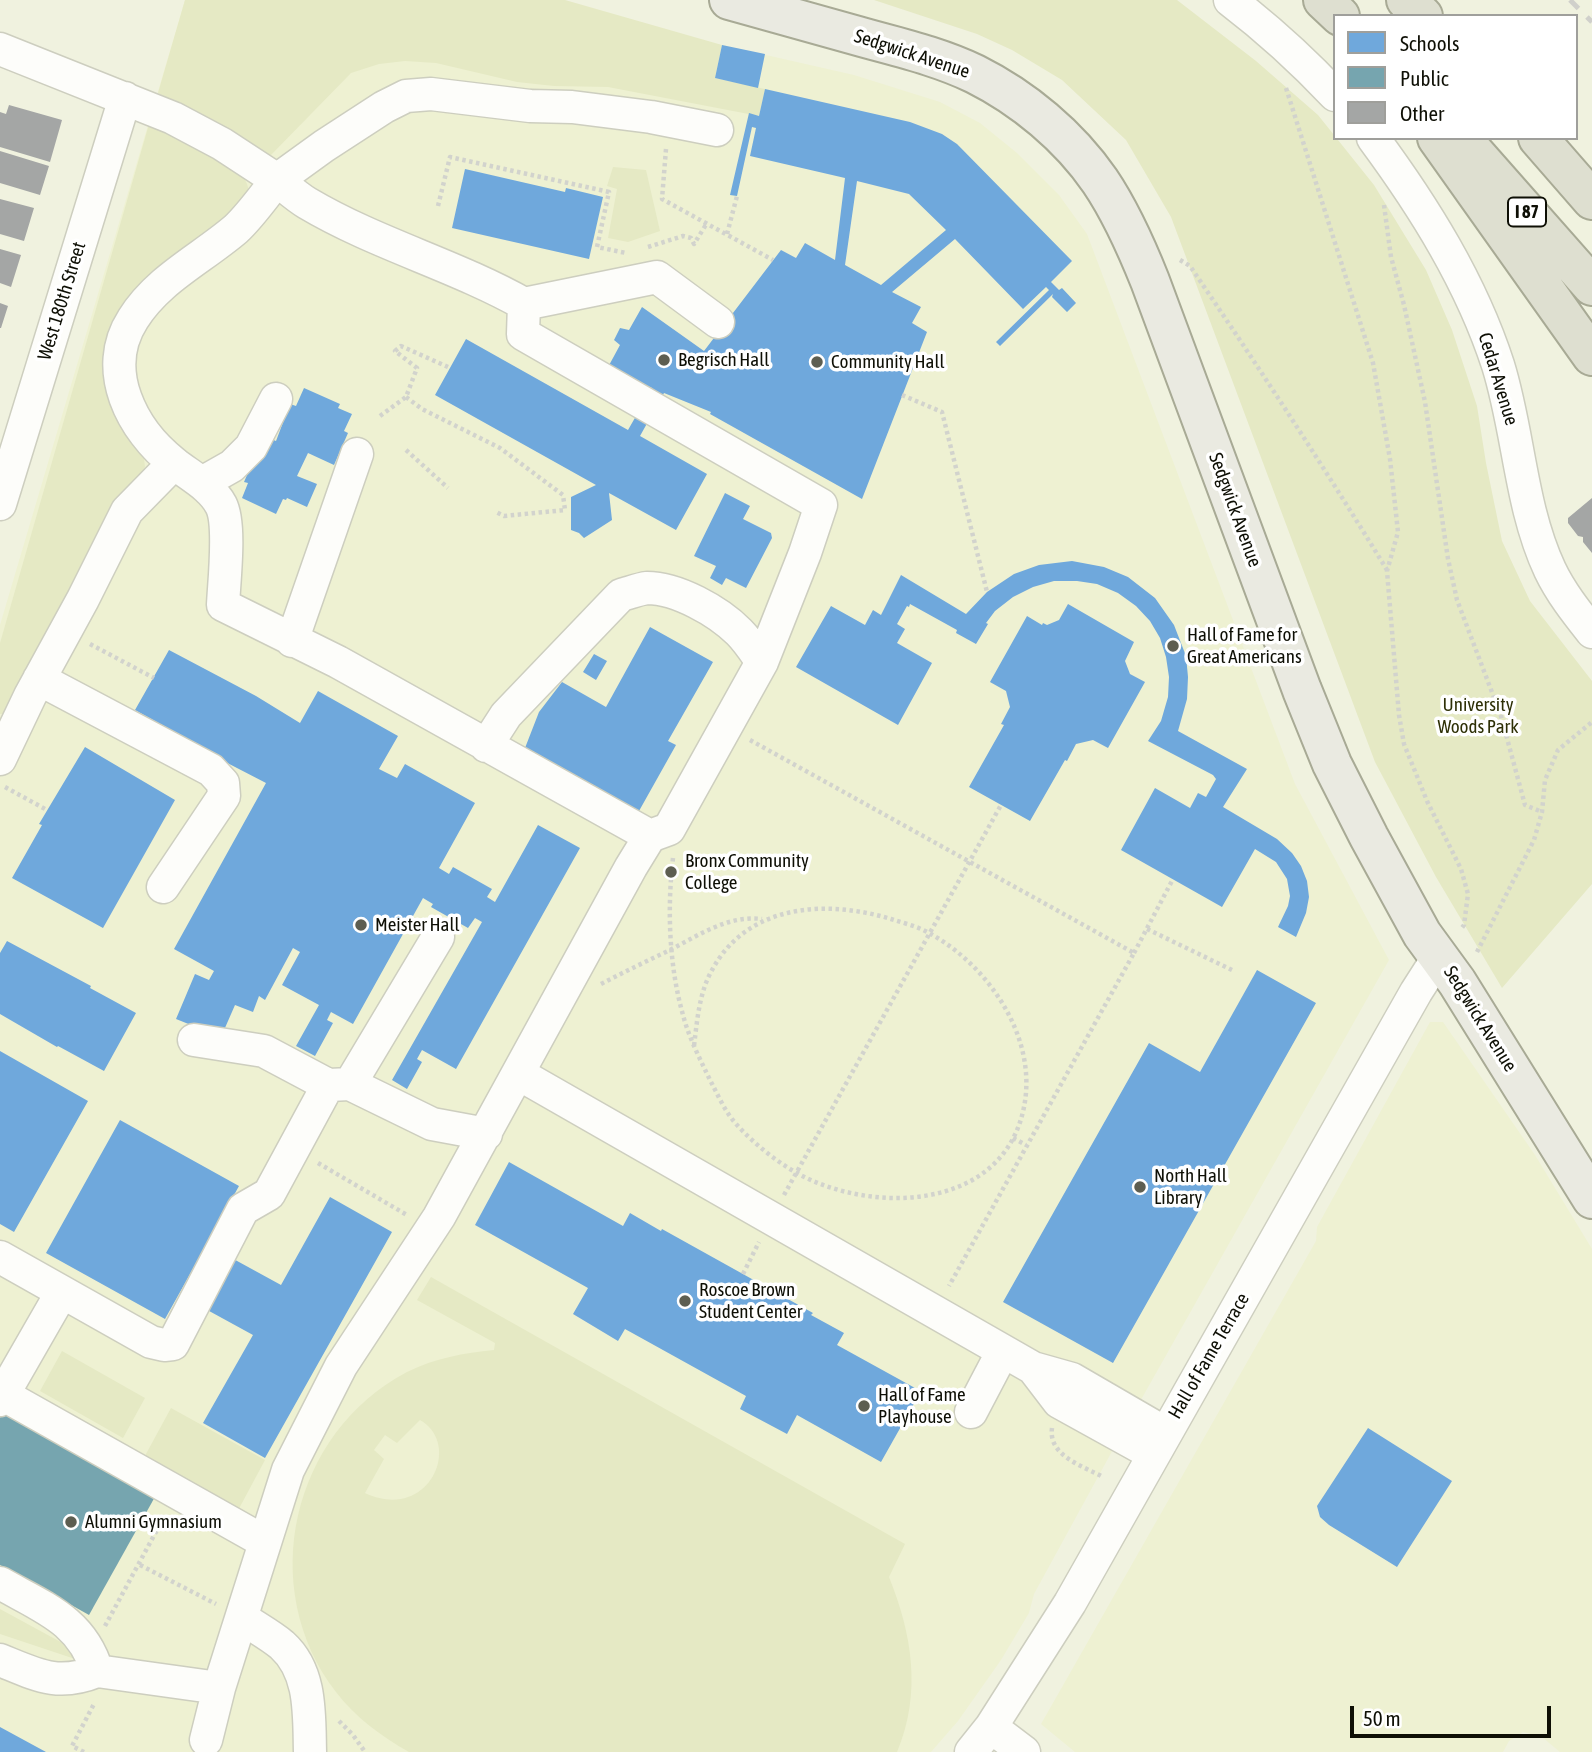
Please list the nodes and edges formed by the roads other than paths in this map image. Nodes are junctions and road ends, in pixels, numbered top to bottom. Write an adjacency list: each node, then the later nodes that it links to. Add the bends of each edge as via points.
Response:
1 (729, 0): 35 (main road, Sedgwick Avenue, via 914,51 973,73 1041,118 1099,180 1132,237 1150,281 1332,764 1422,933)
2 (1230, 0): 8 (street)
3 (1322, 0): 5 (highway)
4 (1406, 0): 6 (highway)
5 (1335, 14)
6 (1421, 14)
7 (0, 49): 9 (street)
8 (1333, 93)
9 (125, 98): 15 (street, via 222,144); 25 (street, West 180th Street)
10 (717, 130): 15 (street, via 572,107 431,94 407,96)
11 (1374, 140): 26 (street, Cedar Avenue, via 1445,246 1473,303 1498,365 1525,495 1550,570)
12 (1438, 140): 20 (highway)
13 (1463, 140): 17 (highway, I 87)
14 (1540, 140): 16 (highway)
15 (277, 180): 18 (street, via 306,203); 23 (street, via 237,228 170,276 132,320 124,338 120,360 126,405 137,425)
16 (1592, 198)
17 (1592, 286)
18 (524, 304): 19 (street, via 657,277); 28 (street, via 523,334 821,505)
19 (718, 322)
20 (1592, 356)
21 (276, 399): 24 (street, via 251,447 232,466)
22 (357, 454): 27 (street)
23 (174, 463): 24 (street); 29 (street, via 127,511)
24 (202, 483): 27 (street, via 222,506 226,527 223,606)
25 (0, 504)
26 (1592, 632)
27 (292, 641): 30 (street)
28 (762, 662): 30 (street, via 738,631 684,596 645,588 621,595 506,715); 32 (street)
29 (39, 679): 31 (street); 33 (street, via 211,770 223,783 224,796)
30 (486, 746): 32 (street)
31 (0, 759)
32 (662, 847): 37 (street, via 631,867)
33 (163, 887)
34 (438, 937): 38 (street)
35 (1450, 942): 40 (main road, Sedgwick Avenue); 46 (street, Hall of Fame Terrace, via 1416,992)
36 (194, 1040): 38 (street, via 264,1051)
37 (519, 1074): 39 (street); 43 (street)
38 (339, 1084): 39 (street, via 432,1124); 42 (street, via 269,1195 243,1209 173,1344 151,1342)
39 (486, 1134): 47 (street, via 439,1217 341,1366 288,1470)
40 (1592, 1199)
41 (0, 1257): 42 (street)
42 (62, 1292): 44 (street)
43 (1003, 1351): 45 (street); 46 (street, via 1033,1368 1059,1402)
44 (1, 1396): 47 (street)
45 (971, 1412)
46 (1159, 1443): 53 (street, Hall of Fame Terrace, via 1070,1603)
47 (265, 1542): 49 (street)
48 (0, 1583): 51 (street, via 65,1620 82,1637)
49 (242, 1618): 52 (street); 55 (street, via 294,1642 307,1694)
50 (0, 1660): 51 (street, via 58,1680)
51 (103, 1672): 52 (street)
52 (219, 1688): 54 (street)
53 (991, 1727): 56 (street, Hall of Fame Terrace); 57 (street)
54 (206, 1740)
55 (310, 1752)
56 (971, 1752)
57 (1024, 1752)

